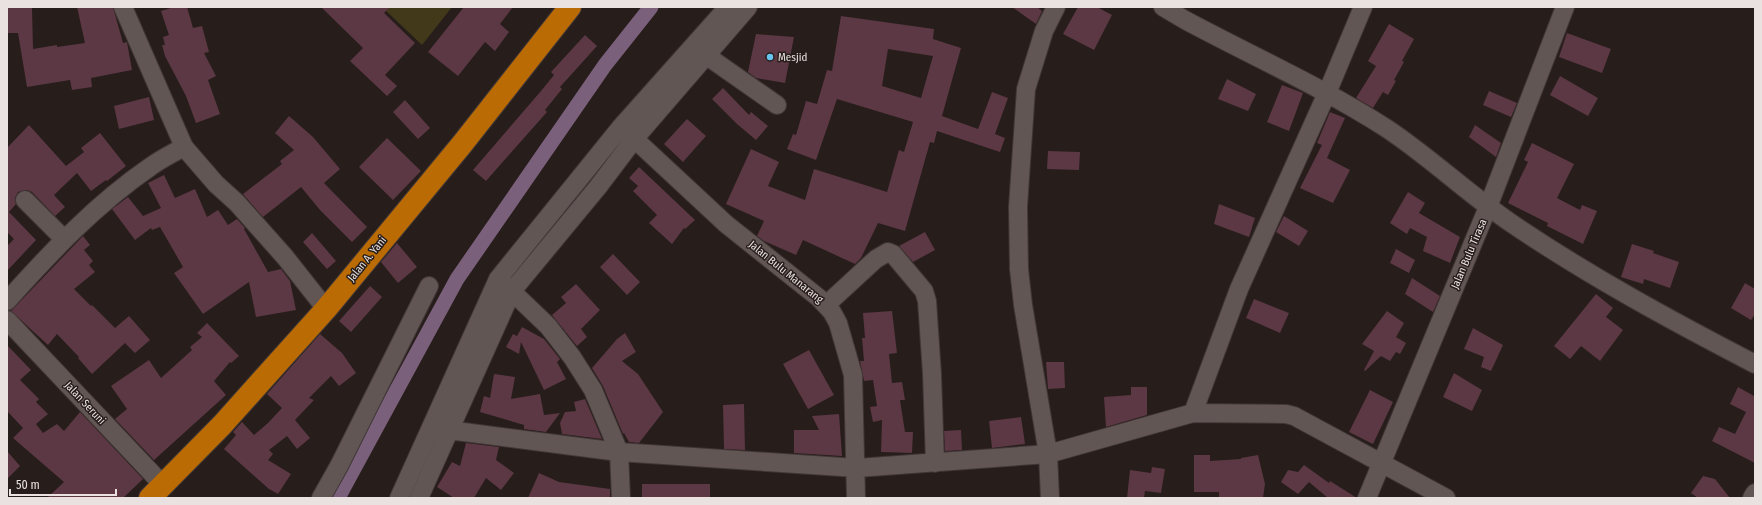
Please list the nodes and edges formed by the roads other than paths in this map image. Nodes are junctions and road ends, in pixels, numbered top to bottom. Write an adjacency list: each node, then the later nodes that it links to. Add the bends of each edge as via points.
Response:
1 (123, 7): 14 (street)
2 (570, 7): 23 (highway, Jalan A. Yani)
3 (728, 7): 9 (street)
4 (748, 7): 9 (street)
5 (1056, 7): 29 (street, via 1044,31 1026,88 1018,207 1022,298)
6 (1163, 7): 10 (street)
7 (1363, 7): 10 (street)
8 (1565, 7): 16 (street, Jalan Bulu Tirasa)
9 (700, 56): 11 (street); 12 (street); 13 (street)
10 (1327, 94): 16 (street, via 1403,139); 26 (street, via 1239,289)
11 (777, 105)
12 (621, 127): 13 (street, Jalan Bulu Manarang); 18 (street)
13 (635, 138): 20 (street); 22 (street, Jalan Bulu Manarang, via 726,224)
14 (184, 147): 17 (street, via 150,167); 23 (street, via 286,257)
15 (25, 200): 17 (street)
16 (1488, 207): 25 (street, via 1596,277); 30 (street, Jalan Bulu Tirasa)
17 (64, 239): 21 (street)
18 (498, 279): 20 (street); 36 (street)
19 (429, 286): 35 (street, via 340,466)
20 (512, 291): 27 (street); 28 (street, via 541,318 572,357 592,390)
21 (7, 301)
22 (826, 305): 31 (street, via 876,259 888,252 893,254 924,292 927,300 932,374); 32 (street, Jalan Bulu Manarang, via 838,323 852,375)
23 (326, 309): 33 (highway, Jalan A. Yani, via 222,425)
24 (7, 320): 33 (street, Jalan Seruni)
25 (1755, 364)
26 (1193, 413): 29 (street); 30 (street, via 1294,416)
27 (448, 430): 28 (street); 37 (street)
28 (619, 452): 32 (street); 38 (street)
29 (1048, 454): 31 (street); 40 (street)
30 (1381, 463): 41 (street, Jalan Bulu Tirasa); 42 (street)
31 (935, 464): 32 (street)
32 (857, 468): 39 (street, Jalan Bulu Manarang)
33 (157, 491)
34 (1755, 493): 43 (street)
35 (321, 498)
36 (399, 498)
37 (418, 498)
38 (621, 498)
39 (856, 498)
40 (1050, 498)
41 (1367, 498)
42 (1446, 498)
43 (1752, 498)

